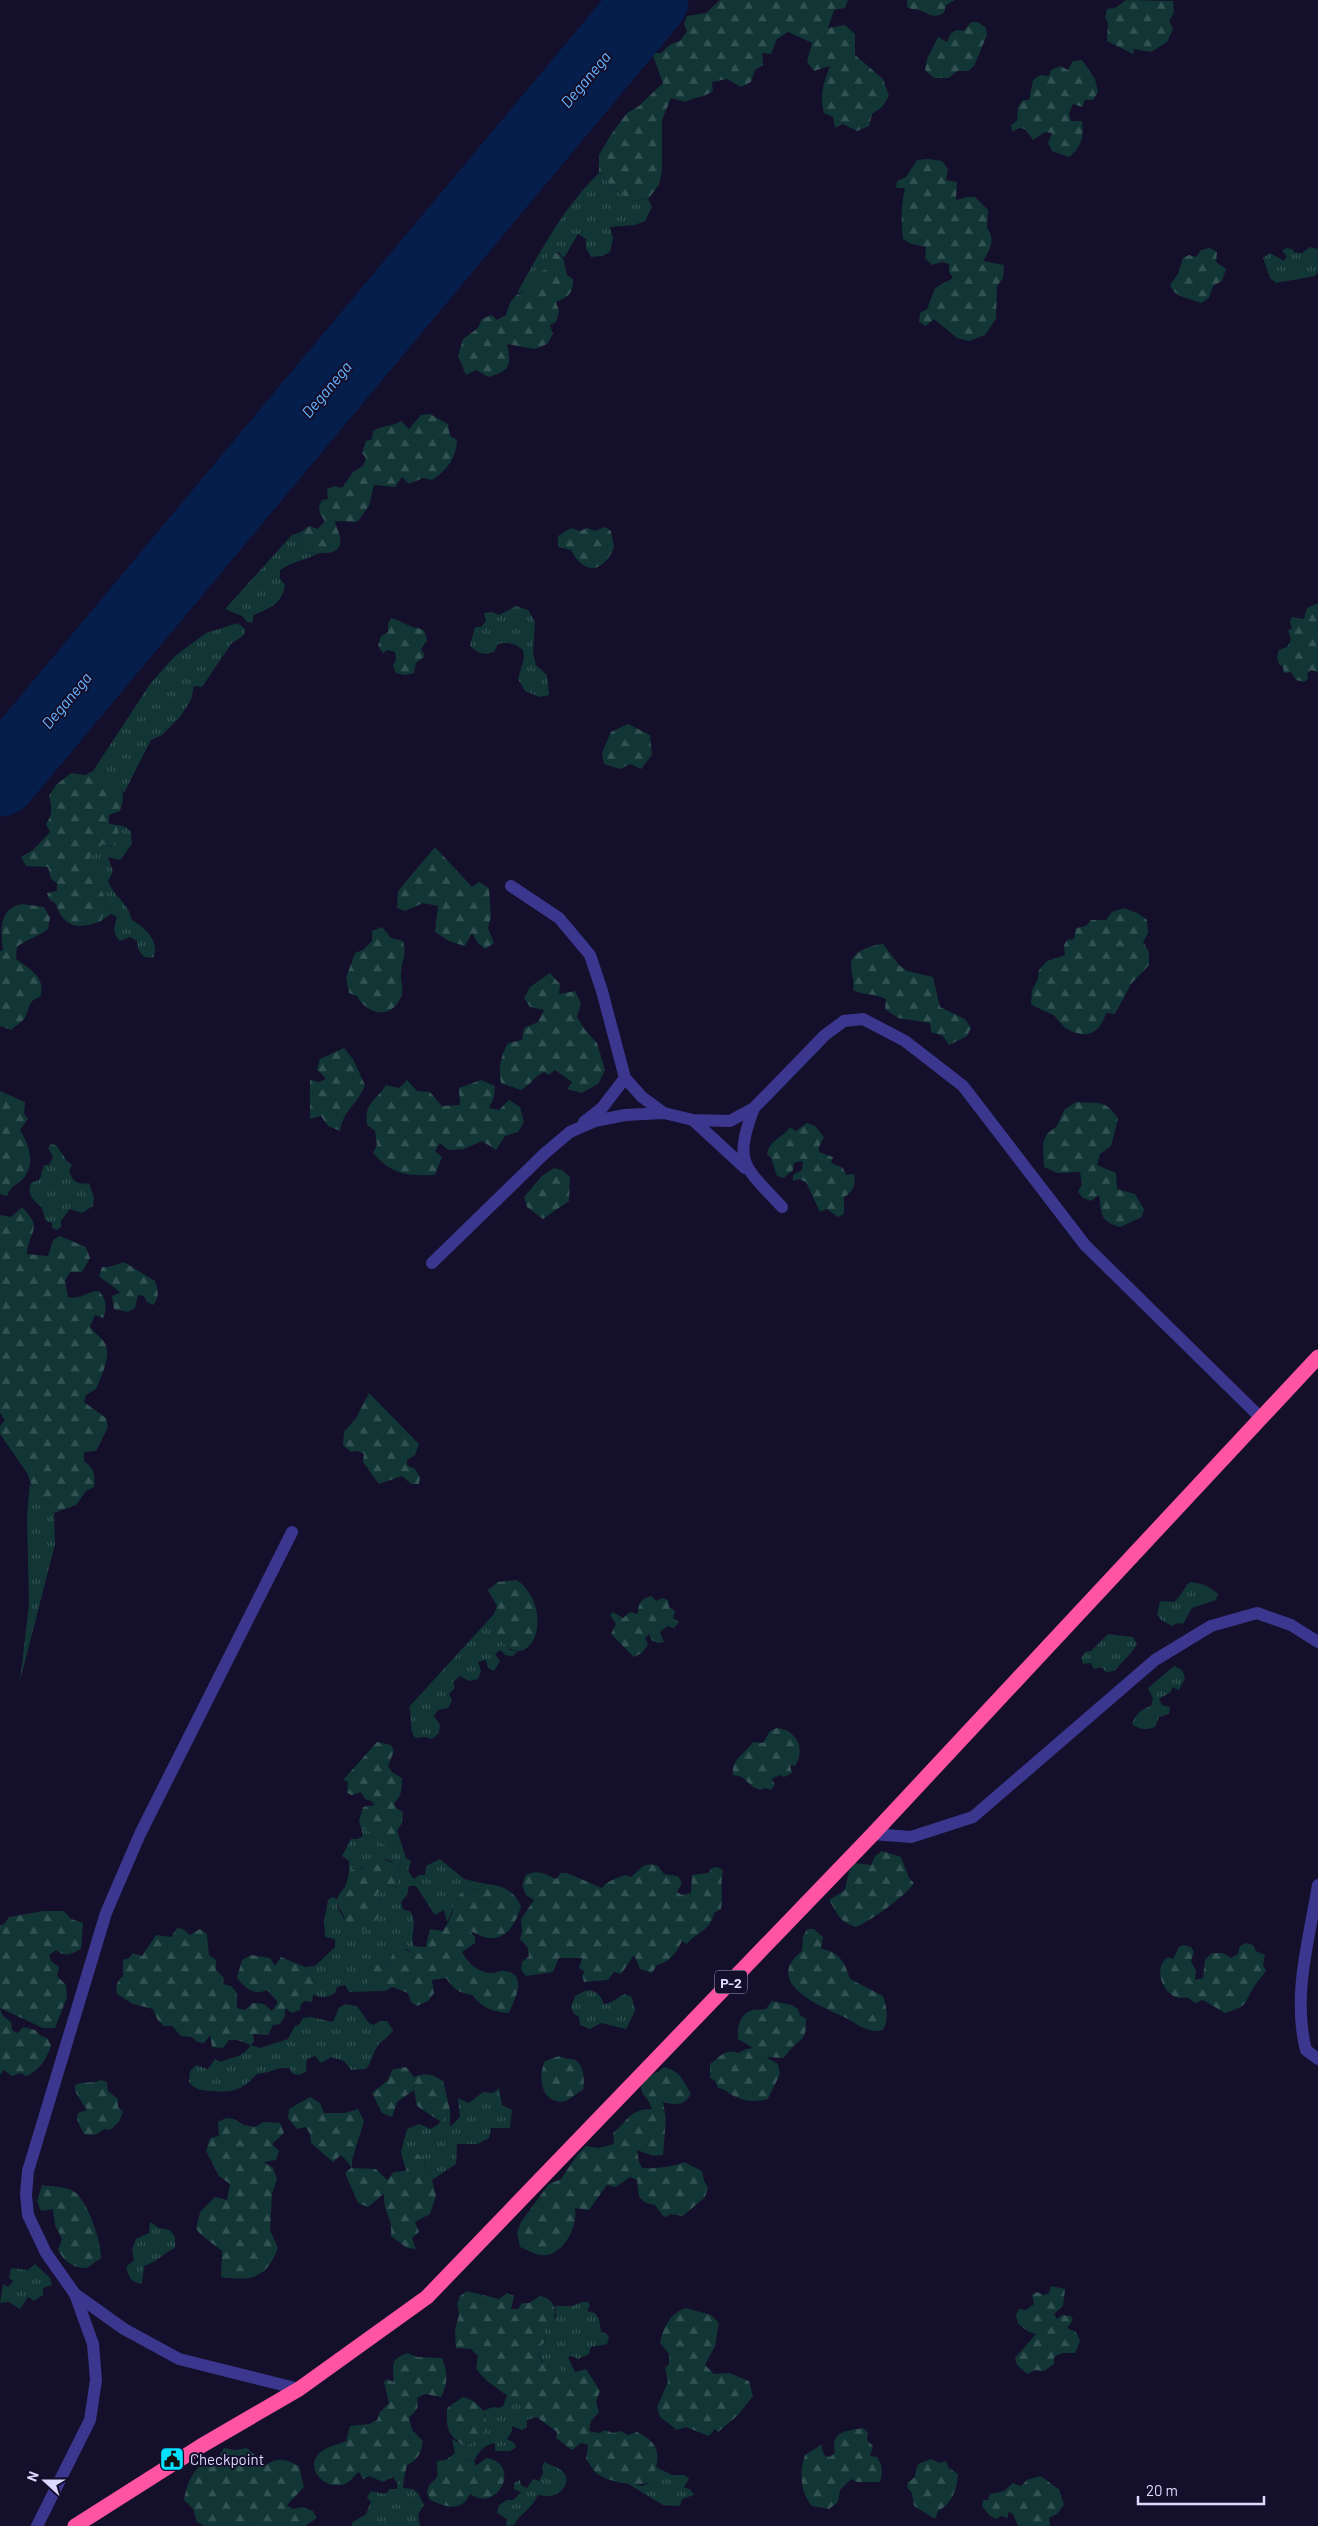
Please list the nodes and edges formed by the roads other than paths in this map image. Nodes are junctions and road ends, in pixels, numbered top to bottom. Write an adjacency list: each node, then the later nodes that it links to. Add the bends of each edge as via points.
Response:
1 (511, 886): 2 (street, via 559,918 590,955)
2 (625, 1078): 4 (street, via 642,1097); 6 (street, via 602,1108)
3 (754, 1108): 5 (street, via 730,1121); 7 (street, via 742,1153); 11 (street, via 844,1021 863,1019 905,1041 963,1086 1085,1245)
4 (664, 1113): 5 (street); 6 (street, via 625,1115 596,1121)
5 (693, 1120): 7 (street)
6 (570, 1132): 9 (street)
7 (746, 1168): 8 (street)
8 (782, 1206)
9 (432, 1263)
10 (1318, 1357): 11 (highway, P-2)
11 (1261, 1418): 14 (highway, P-2)
12 (292, 1532): 17 (street, via 140,1834 106,1914 28,2170 28,2215 46,2252)
13 (1318, 1642): 14 (street, via 1291,1625 1257,1614 1211,1626 1155,1660 973,1817 911,1836)
14 (873, 1834): 18 (highway, P-2, via 427,2298)
15 (1318, 1886): 16 (street, via 1300,1991 1300,2027 1306,2050)
16 (1318, 2059)
17 (75, 2294): 18 (street, via 124,2329 178,2359); 19 (street, via 93,2344 96,2380 90,2420)
18 (299, 2389): 20 (highway, P-2, via 201,2446)
19 (37, 2526)
20 (75, 2526)

